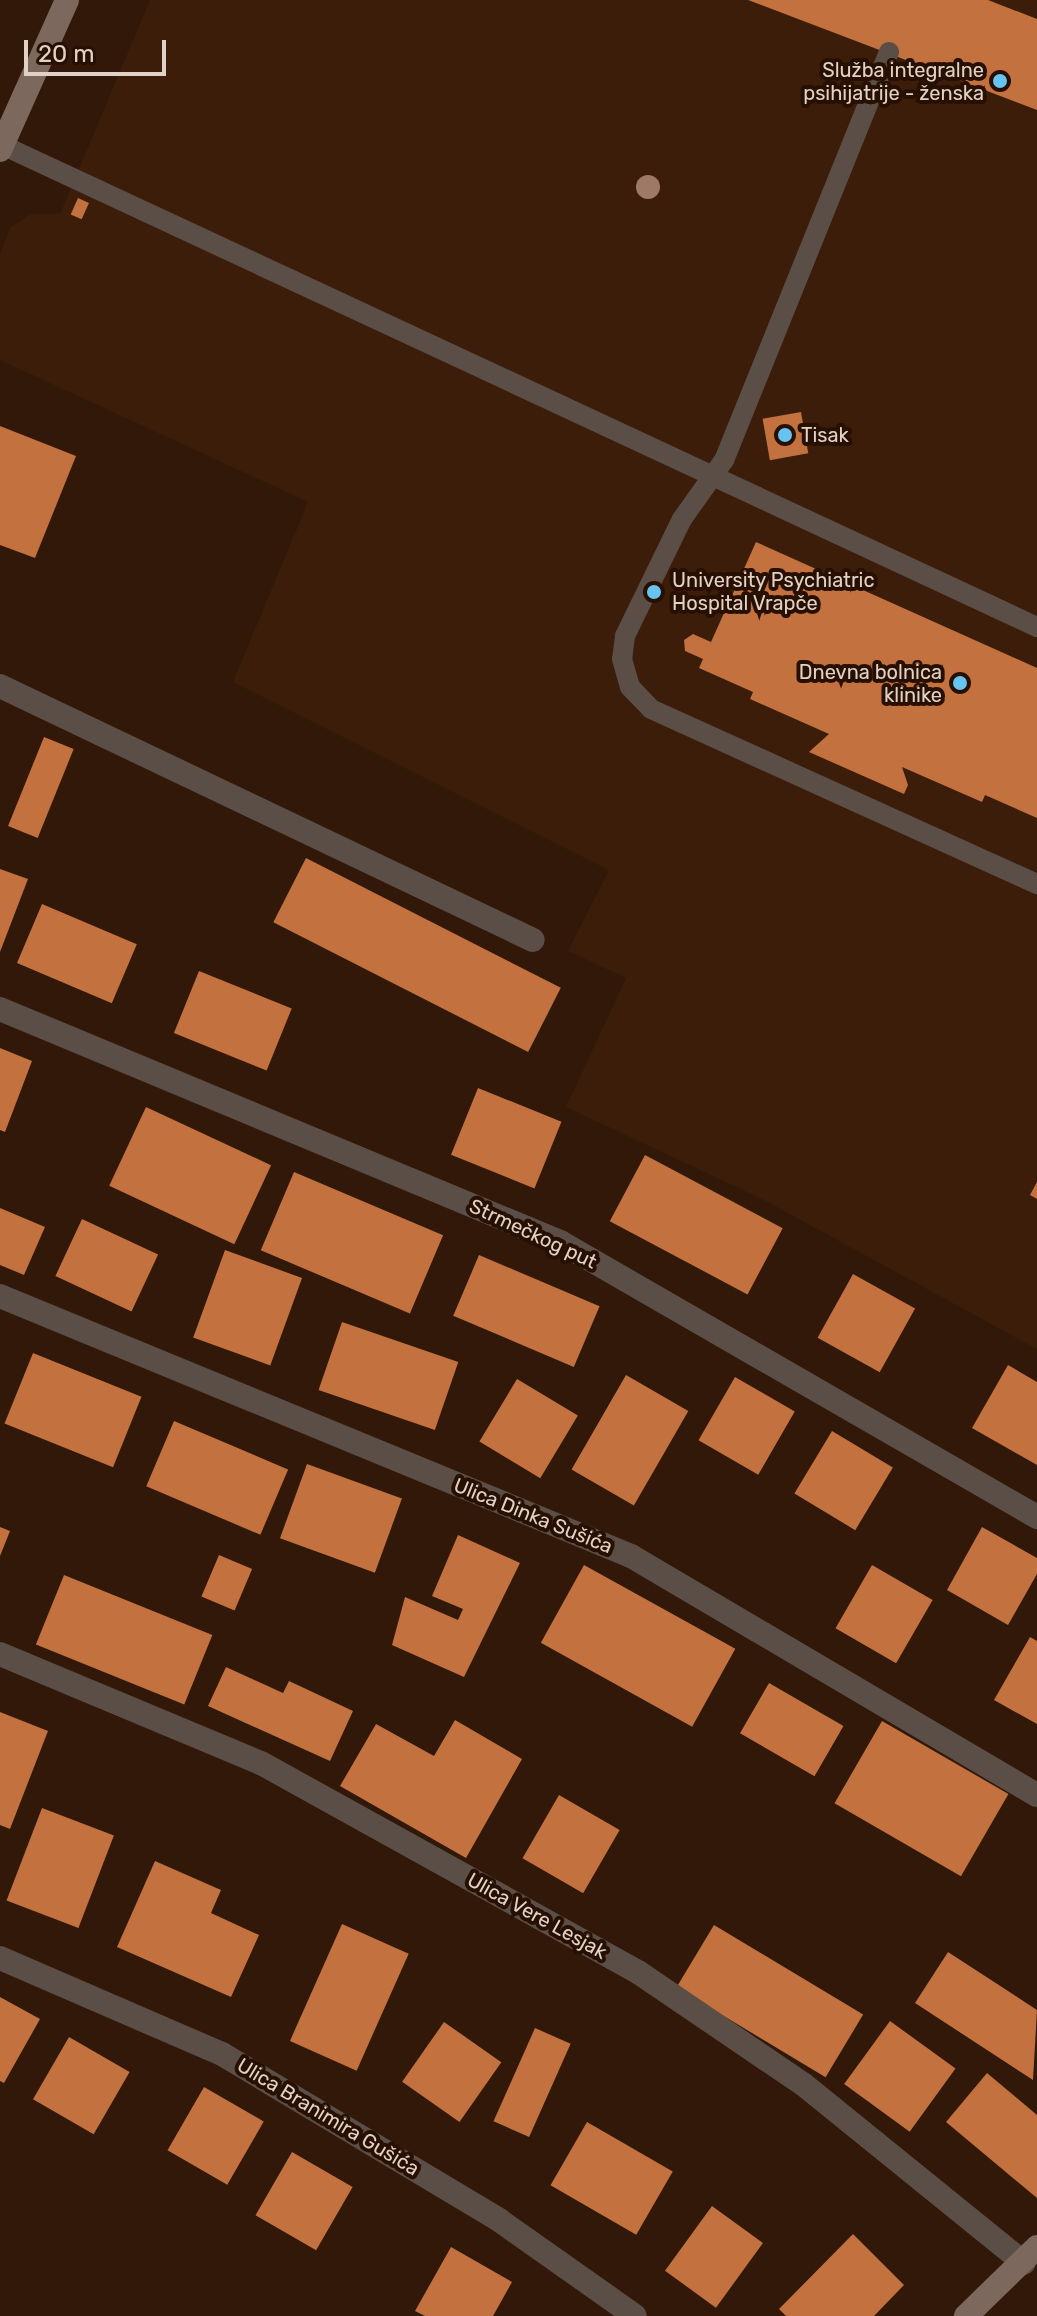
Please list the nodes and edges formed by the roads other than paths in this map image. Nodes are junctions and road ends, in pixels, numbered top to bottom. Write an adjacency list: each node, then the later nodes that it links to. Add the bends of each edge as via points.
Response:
1 (67, 0): 3 (street)
2 (889, 52): 4 (lane, via 724,460)
3 (1, 148): 4 (lane)
4 (712, 476): 5 (lane); 7 (lane, via 682,519 625,636 622,659 630,687 651,709)
5 (1037, 627)
6 (0, 686): 8 (street)
7 (1037, 884)
8 (533, 940)
9 (0, 1009): 11 (street, Strmečkog put, via 560,1242)
10 (0, 1296): 13 (street, Ulica Dinka Sušića, via 631,1556)
11 (1037, 1517)
12 (0, 1654): 15 (street, Ulica Vere Lesjak, via 261,1763 638,1972 803,2084)
13 (1037, 1795)
14 (0, 1958): 16 (street, Ulica Branimira Gušića, via 222,2054 499,2220)
15 (1030, 2255): 17 (street)
16 (635, 2316)
17 (966, 2316)

